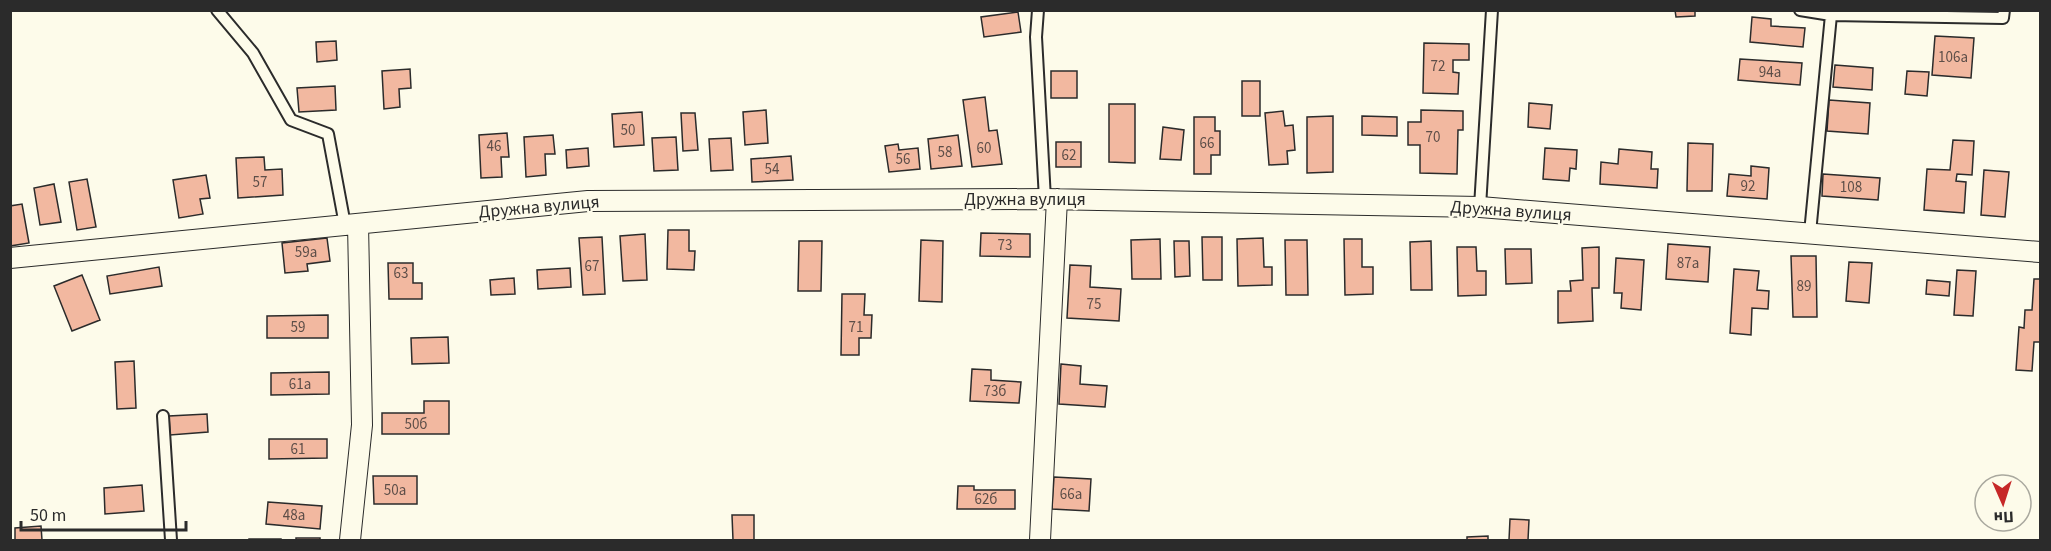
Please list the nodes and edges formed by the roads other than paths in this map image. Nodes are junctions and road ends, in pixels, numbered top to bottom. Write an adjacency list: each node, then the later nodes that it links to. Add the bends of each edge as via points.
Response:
1 (217, 10): 9 (lane, via 253,53 291,120 328,134)
2 (1038, 10): 7 (lane, via 1036,37)
3 (1492, 10): 8 (lane)
4 (1800, 10): 6 (lane)
5 (2004, 10): 6 (lane, via 2003,18)
6 (1831, 15): 10 (lane)
7 (1051, 199): 8 (street, Дружна вулиця); 9 (street, Дружна вулиця, via 588,201); 16 (street)
8 (1480, 207): 10 (street, Дружна вулиця)
9 (352, 225): 12 (street, Дружна вулиця); 15 (street, via 362,425)
10 (1810, 233): 11 (street, Дружна вулиця)
11 (2040, 252)
12 (10, 258)
13 (162, 416): 14 (lane)
14 (171, 540)
15 (350, 540)
16 (1040, 540)

